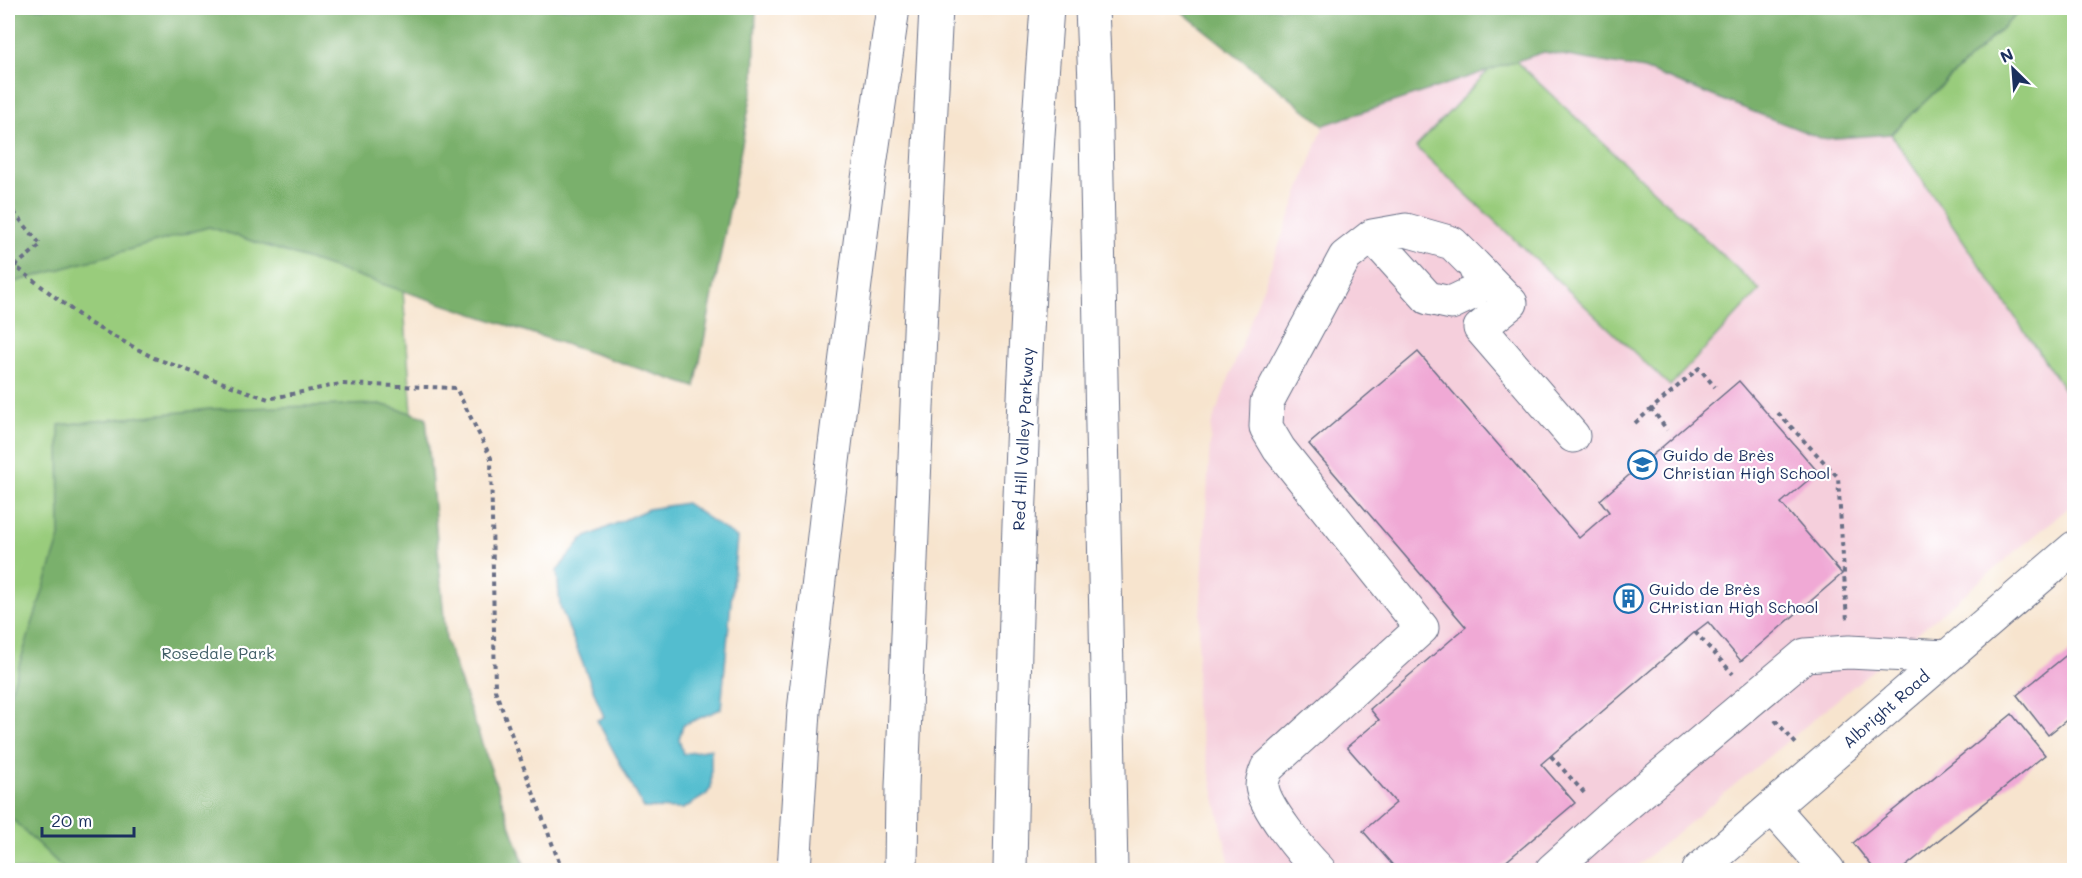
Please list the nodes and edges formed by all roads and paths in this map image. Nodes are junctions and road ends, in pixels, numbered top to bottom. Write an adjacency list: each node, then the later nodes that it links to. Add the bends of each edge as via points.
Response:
1 (893, 8): 23 (main road, via 827,510 804,711)
2 (936, 8): 24 (main road)
3 (1047, 8): 25 (main road, Red Hill Valley Parkway, via 1038,123 1014,642)
4 (1092, 8): 26 (main road)
5 (8, 204): 22 (path, via 41,245 15,266 89,323 154,358 268,399 339,384 456,388 491,458 495,690)
6 (1372, 236): 7 (main road, via 1406,230 1418,233 1452,243); 7 (main road, via 1428,298 1451,303 1472,293 1481,282); 27 (main road, via 1345,257 1267,402 1266,428 1279,449 1422,628 1267,768 1262,785 1268,803 1305,856)
7 (1474, 265): 13 (main road, via 1511,303 1480,328)
8 (1714, 387): 9 (path, via 1700,368)
9 (1651, 408): 11 (path); 12 (path)
10 (1778, 413): 15 (path, via 1838,477)
11 (1635, 423)
12 (1667, 430)
13 (1572, 436)
14 (2074, 548): 17 (main road, Albright Road)
15 (1847, 625)
16 (1695, 632): 18 (path)
17 (1947, 657): 21 (main road, Albright Road); 28 (main road, via 1849,652 1805,655)
18 (1735, 676)
19 (1551, 756): 20 (path)
20 (1590, 800)
21 (1772, 807): 29 (main road, Albright Road); 30 (main road)
22 (562, 870)
23 (794, 870)
24 (901, 870)
25 (1010, 870)
26 (1111, 870)
27 (1320, 870)
28 (1552, 870)
29 (1699, 870)
30 (1828, 870)

